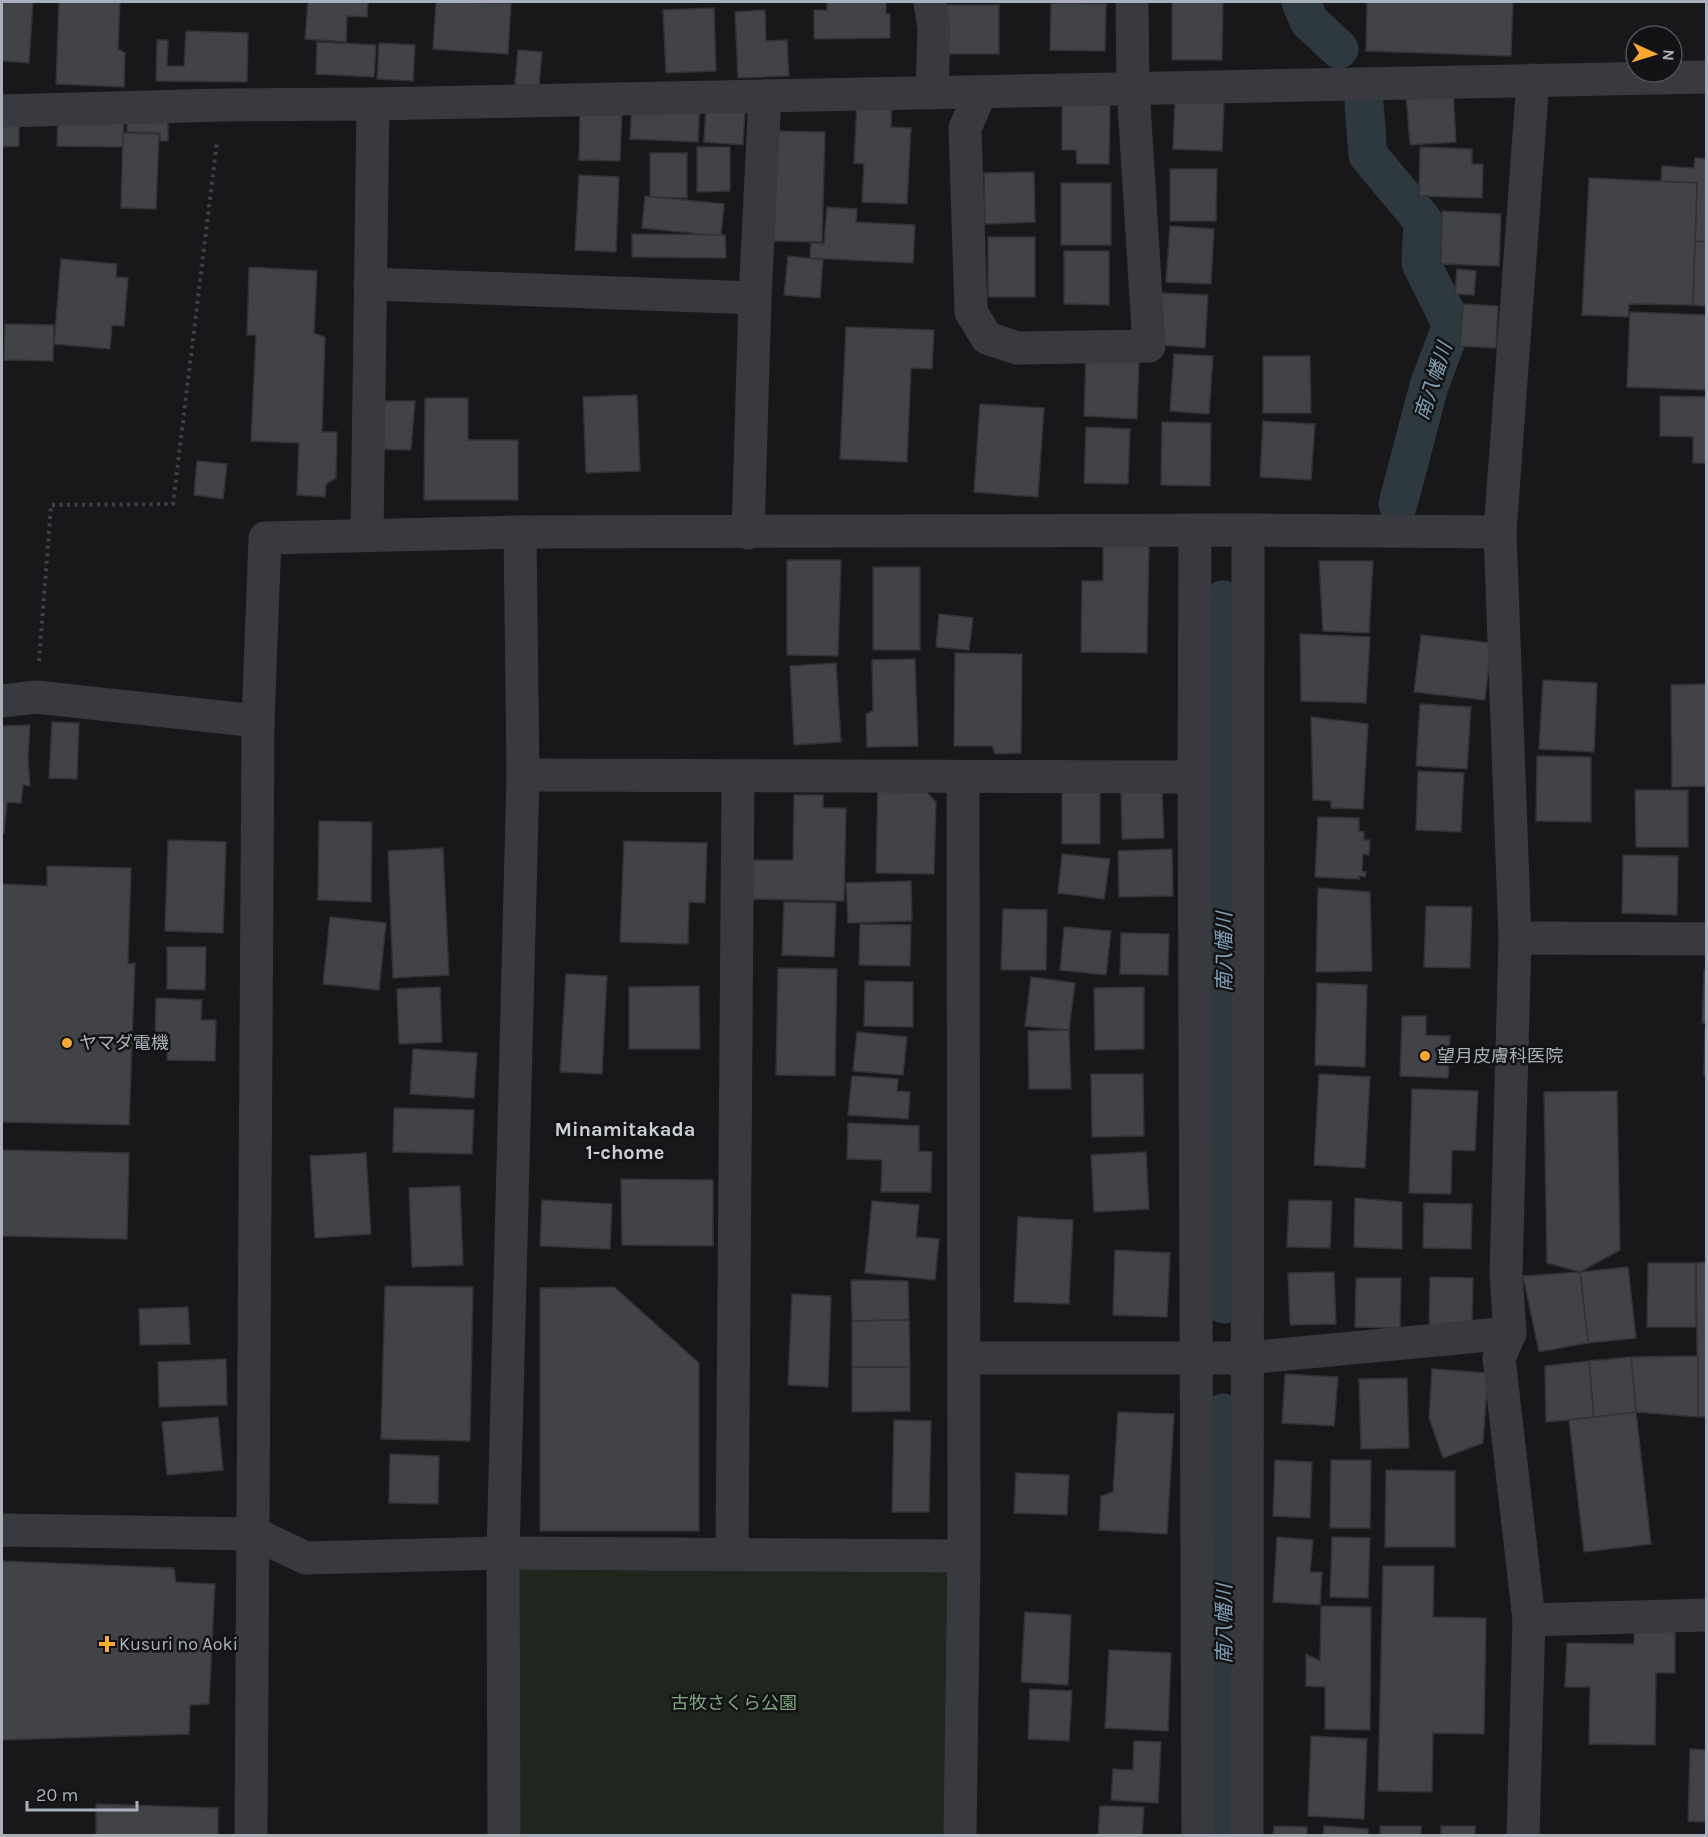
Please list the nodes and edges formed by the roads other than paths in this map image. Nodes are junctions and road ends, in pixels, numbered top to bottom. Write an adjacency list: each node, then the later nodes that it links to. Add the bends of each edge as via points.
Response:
1 (930, 2): 7 (street, via 934,28)
2 (1132, 2): 5 (street)
3 (1707, 77): 4 (street)
4 (1533, 80): 5 (street); 16 (street)
5 (1133, 89): 6 (street); 6 (street, via 1149,346 1017,348 987,338 971,312 965,128)
6 (981, 92): 7 (street)
7 (932, 93): 8 (street)
8 (765, 96): 9 (street); 12 (street)
9 (373, 104): 10 (street); 11 (street)
10 (2, 111)
11 (370, 284): 12 (street); 18 (street)
12 (755, 298): 17 (street)
13 (1248, 530): 14 (street); 16 (street); 30 (street)
14 (1195, 531): 17 (street); 24 (street)
15 (520, 532): 17 (street); 18 (street); 21 (street)
16 (1500, 532): 25 (street)
17 (748, 533)
18 (367, 535): 20 (street, via 265,538)
19 (2, 701): 20 (street, via 36,697)
20 (258, 721): 32 (street)
21 (524, 775): 22 (street); 33 (street)
22 (738, 776): 23 (street); 34 (street)
23 (963, 777): 24 (street); 28 (street)
24 (1194, 777): 29 (street)
25 (1515, 939): 26 (street); 27 (street, via 1506,1274)
26 (1707, 939)
27 (1510, 1333): 30 (street); 37 (street, via 1499,1358)
28 (964, 1358): 29 (street); 35 (street)
29 (1197, 1358): 30 (street); 41 (street)
30 (1246, 1358): 42 (street)
31 (2, 1530): 32 (street)
32 (255, 1534): 33 (street, via 306,1558); 38 (street)
33 (503, 1553): 34 (street); 39 (street)
34 (732, 1554): 35 (street)
35 (964, 1556): 40 (street)
36 (1707, 1615): 37 (street)
37 (1529, 1620): 43 (street)
38 (252, 1836)
39 (504, 1836)
40 (960, 1836)
41 (1198, 1836)
42 (1247, 1836)
43 (1523, 1836)

